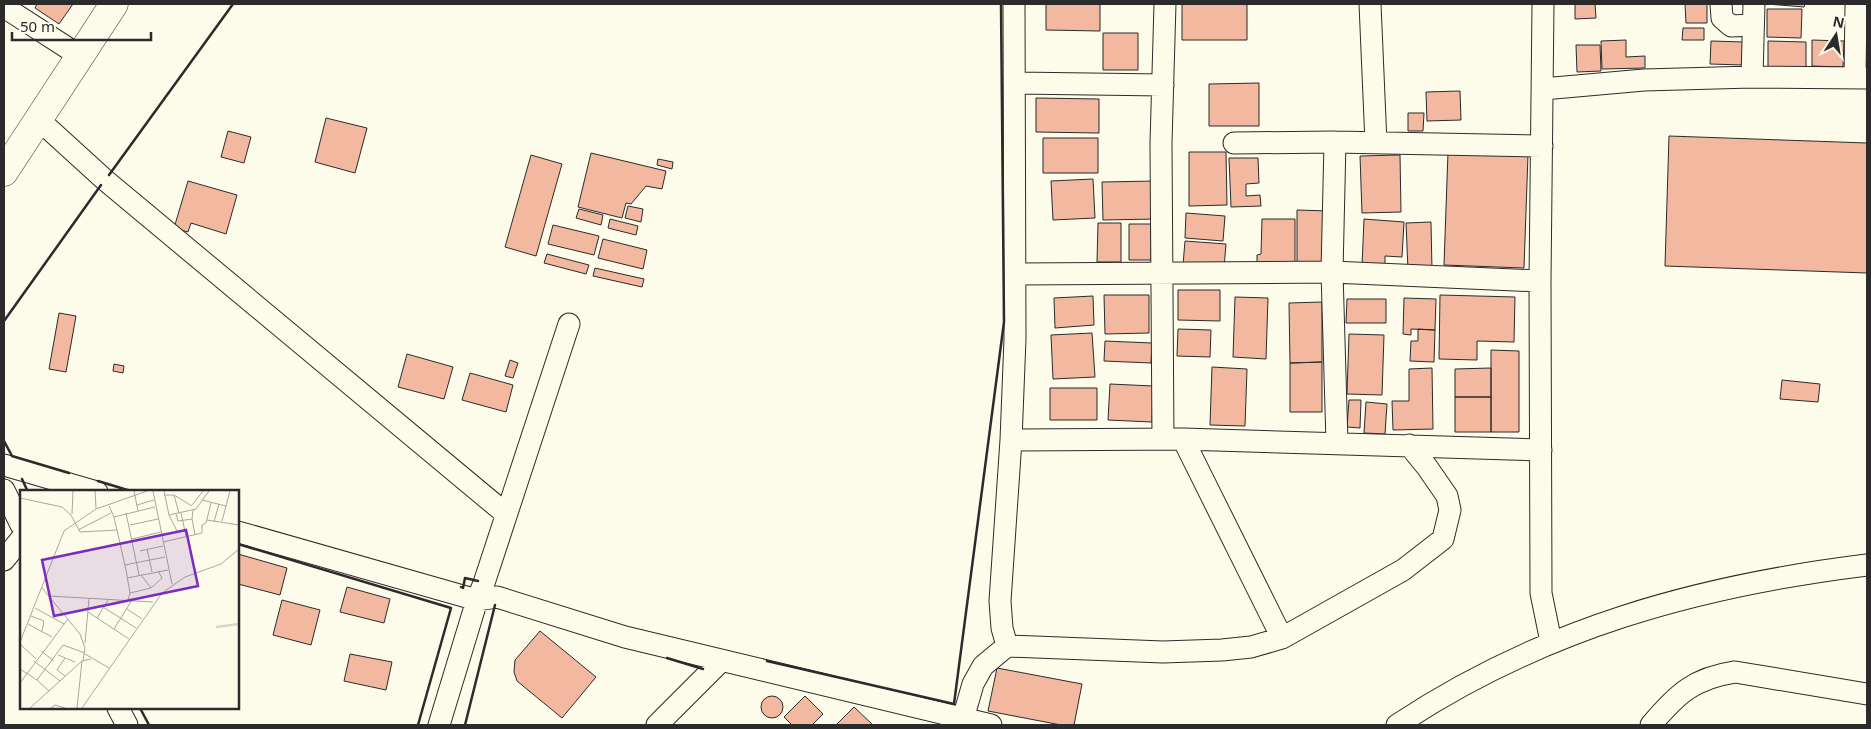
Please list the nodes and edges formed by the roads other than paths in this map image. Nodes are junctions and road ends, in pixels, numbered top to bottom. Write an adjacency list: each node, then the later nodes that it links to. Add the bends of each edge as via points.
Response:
1 (114, 4): 11 (highway)
2 (1014, 4): 14 (street)
3 (1165, 4): 15 (street)
4 (1370, 4): 20 (street)
5 (1543, 4): 16 (street)
6 (1721, 4): 10 (street, via 1722,18 1731,26)
7 (1754, 4): 10 (street)
8 (1856, 4): 13 (street)
9 (4, 7): 11 (street)
10 (1753, 26): 12 (street)
11 (80, 56): 17 (highway)
12 (1752, 77): 13 (street); 16 (street, via 1644,80)
13 (1861, 78)
14 (1015, 84): 15 (street); 25 (street)
15 (1163, 86): 23 (street)
16 (1543, 90): 21 (street)
17 (38, 119): 22 (highway); 36 (street, via 105,180)
18 (1335, 142): 19 (street); 20 (street); 24 (street)
19 (1234, 143)
20 (1376, 143): 21 (street)
21 (1542, 146): 26 (street)
22 (4, 172)
23 (1161, 272): 24 (street); 25 (street); 28 (street)
24 (1332, 272): 26 (street); 30 (street)
25 (1014, 274): 29 (street, via 1016,339)
26 (1540, 281): 32 (street)
27 (569, 324): 36 (street)
28 (1173, 439): 29 (street); 30 (street); 43 (street)
29 (1011, 440): 45 (street, via 1000,601)
30 (1337, 443): 31 (street)
31 (1409, 445): 32 (street); 43 (street, via 1447,496 1450,510 1443,540 1403,570)
32 (1540, 450): 44 (street, via 1541,593)
33 (4, 465): 35 (street)
34 (4, 490): 37 (street)
35 (89, 490)
36 (506, 514): 42 (street)
37 (20, 524)
38 (239, 532): 42 (street)
39 (20, 540): 40 (street)
40 (4, 560)
41 (1867, 564): 44 (street, via 1781,576 1664,603)
42 (481, 591): 46 (street, via 625,637); 51 (street)
43 (1282, 638): 45 (street, via 1251,647 1163,652)
44 (1551, 642): 54 (street, via 1451,692)
45 (1007, 646): 49 (street, via 982,666 972,684)
46 (721, 661): 49 (street); 52 (street)
47 (1867, 694): 55 (street, via 1735,672 1715,674 1696,682)
48 (119, 709): 50 (street)
49 (963, 719): 53 (street)
50 (127, 725)
51 (439, 725)
52 (657, 725)
53 (991, 725)
54 (1397, 725)
55 (1651, 725)

